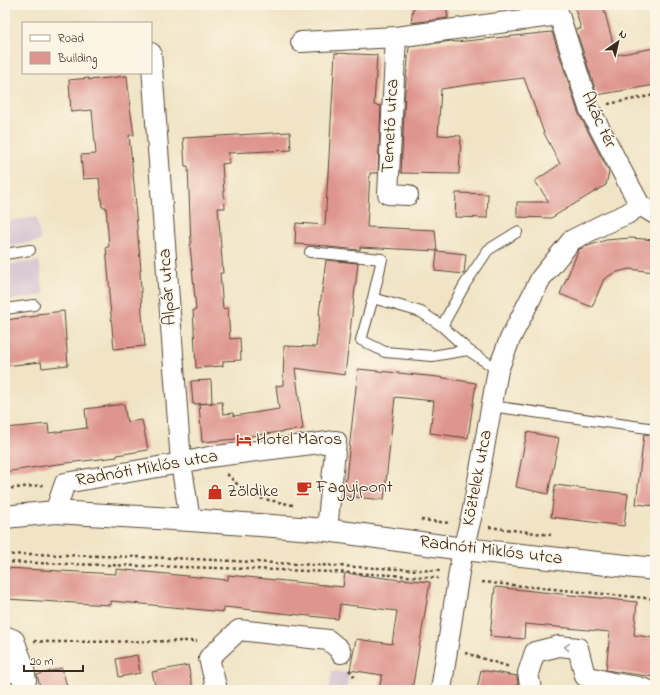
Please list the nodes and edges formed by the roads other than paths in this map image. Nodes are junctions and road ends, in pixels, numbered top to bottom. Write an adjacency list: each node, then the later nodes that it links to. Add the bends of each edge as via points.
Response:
1 (557, 10): 2 (street); 6 (street, Akác tér, via 589,108 627,181)
2 (396, 37): 3 (street); 5 (street, Temető utca, via 388,194)
3 (301, 42)
4 (152, 67): 19 (street, Alpár utca)
5 (408, 195)
6 (648, 209): 16 (street, Köztelek utca, via 627,214 572,240 541,278 510,339)
7 (517, 232): 14 (lane, via 488,250 465,284)
8 (30, 250): 10 (lane)
9 (310, 252): 11 (lane, via 382,259)
10 (5, 254)
11 (373, 298): 14 (lane, via 421,312); 15 (lane, via 361,340 385,352 432,356)
12 (34, 305): 13 (lane)
13 (5, 309)
14 (442, 326): 15 (lane)
15 (468, 350): 16 (lane)
16 (498, 370): 17 (street, Köztelek utca)
17 (491, 406): 18 (lane); 24 (street, Köztelek utca, via 470,525)
18 (655, 429)
19 (181, 463): 20 (street, Radnóti Miklós utca, via 65,483); 22 (street, Alpár utca); 23 (street, Radnóti Miklós utca, via 336,440)
20 (55, 512): 21 (street, Radnóti Miklós utca); 22 (street, Radnóti Miklós utca)
21 (5, 517)
22 (190, 520): 23 (street, Radnóti Miklós utca)
23 (327, 530): 24 (street, Radnóti Miklós utca)
24 (463, 549): 25 (street, Radnóti Miklós utca); 32 (street, Köztelek utca, via 452,575 448,648)
25 (655, 569)
26 (9, 638): 30 (street, via 24,664)
27 (341, 653): 31 (street, via 339,648 328,640 239,630 209,658)
28 (5, 666): 30 (street)
29 (529, 681): 33 (street, one-way to 29, via 585,676 578,648 559,646 535,652)
30 (29, 685)
31 (216, 690)
32 (441, 690)
33 (648, 690)

